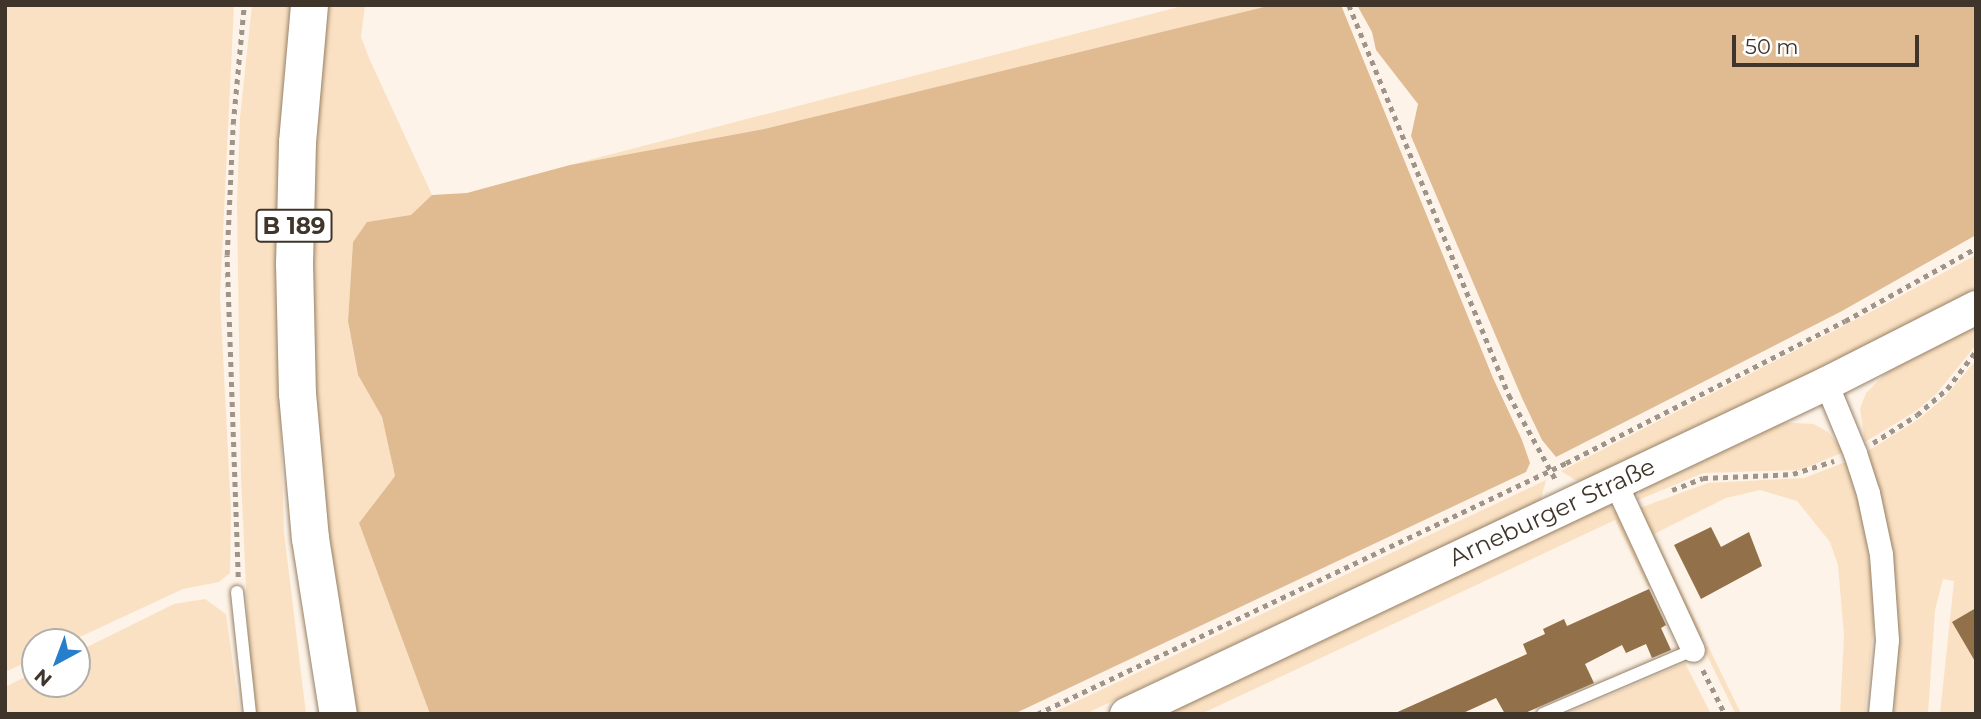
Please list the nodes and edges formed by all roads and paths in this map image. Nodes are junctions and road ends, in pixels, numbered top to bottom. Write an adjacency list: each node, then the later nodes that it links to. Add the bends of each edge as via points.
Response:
1 (244, 5): 13 (path, via 227,255)
2 (309, 5): 16 (main road, B 189, via 296,153 297,393 310,538)
3 (1349, 5): 9 (path, via 1509,395)
4 (1976, 248): 9 (path, via 1845,321)
5 (1976, 307): 7 (main road, Arneburger Straße)
6 (1976, 351): 8 (path, via 1947,389 1917,415)
7 (1826, 383): 8 (street); 10 (main road, Arneburger Straße)
8 (1855, 453): 11 (path, via 1805,472 1703,478); 21 (street, via 1881,554 1886,640)
9 (1551, 470): 12 (path); 17 (path)
10 (1615, 482): 12 (main road, Arneburger Straße); 14 (street)
11 (1669, 492)
12 (1569, 504): 18 (main road, Arneburger Straße)
13 (237, 592): 15 (lane)
14 (1693, 650): 19 (lane); 20 (path)
15 (250, 714)
16 (338, 714)
17 (1037, 714)
18 (1126, 714)
19 (1543, 714)
20 (1725, 714)
21 (1880, 714)

